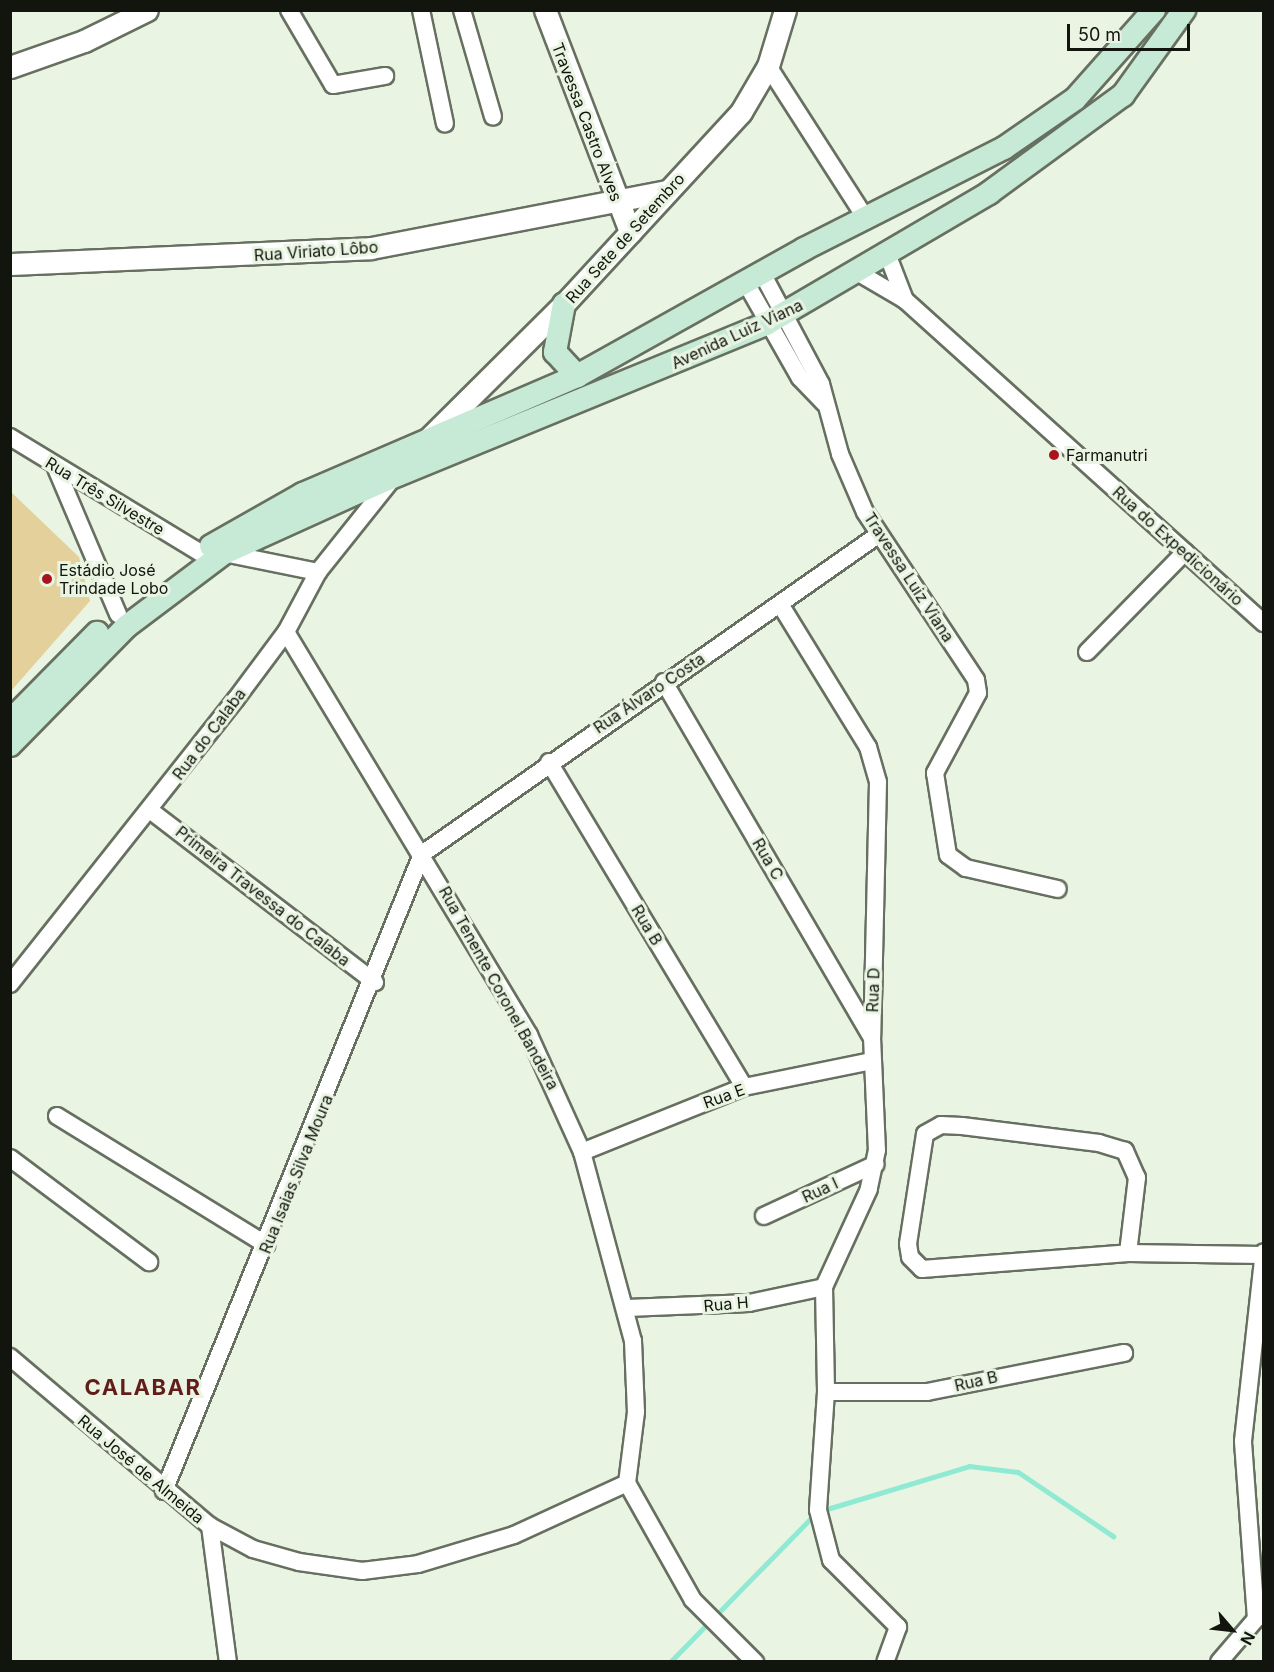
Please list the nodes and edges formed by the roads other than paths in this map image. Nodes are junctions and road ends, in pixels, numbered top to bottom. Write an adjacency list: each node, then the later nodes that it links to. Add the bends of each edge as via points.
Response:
1 (289, 10): 13 (street, via 333,85)
2 (422, 10): 15 (street)
3 (462, 10): 14 (street)
4 (545, 10): 17 (street, Travessa Castro Alves)
5 (784, 10): 10 (street, Rua Sete de Setembro)
6 (1154, 10): 9 (main road)
7 (1184, 10): 12 (main road, Avenida Luiz Viana)
8 (145, 11): 11 (street)
9 (1120, 55): 12 (main road); 18 (main road, via 1075,99 1004,148)
10 (768, 66): 16 (street, Rua Sete de Setembro, via 741,112); 18 (street)
11 (10, 67)
12 (1142, 74): 20 (main road, Avenida Luiz Viana, via 1038,158)
13 (385, 76)
14 (493, 117)
15 (445, 124)
16 (667, 191): 17 (street, Rua Viriato Lôbo); 19 (street, Rua Sete de Setembro)
17 (617, 202): 19 (street, Travessa Castro Alves); 21 (street, Rua Viriato Lôbo, via 371,248)
18 (867, 220): 23 (main road)
19 (630, 232): 25 (street, Rua Sete de Setembro)
20 (888, 256): 22 (main road, Avenida Luiz Viana); 24 (street, Rua do Expedicionário)
21 (10, 264)
22 (859, 273): 24 (street, Rua do Expedicionário); 26 (main road, Avenida Luiz Viana)
23 (754, 278): 26 (street, Travessa Luiz Viana); 27 (main road)
24 (904, 300): 33 (street, Rua do Expedicionário)
25 (564, 304): 27 (main road, via 555,352); 29 (street, Rua Sete de Setembro)
26 (774, 319): 31 (main road, Avenida Luiz Viana); 32 (street, Travessa Luiz Viana, via 805,385 824,403 840,454)
27 (577, 376): 29 (main road)
28 (10, 437): 30 (street, Rua Três Silvestre)
29 (427, 440): 34 (main road, via 283,504)
30 (56, 468): 34 (street, Rua Três Silvestre); 38 (street)
31 (395, 476): 35 (main road, Avenida Luiz Viana); 36 (street, Rua do Calaba)
32 (878, 535): 37 (street, Rua Álvaro Costa); 48 (street, Travessa Luiz Viana, via 976,680 973,703 935,773 944,844 956,863 966,868)
33 (1185, 552): 39 (street, Rua do Expedicionário); 41 (street)
34 (201, 553): 38 (main road)
35 (224, 553): 36 (street); 44 (main road, Avenida Luiz Viana, via 118,634)
36 (318, 572): 40 (street, Rua do Calaba)
37 (780, 604): 42 (street, Rua Álvaro Costa); 51 (street, Rua D, via 874,764 879,802)
38 (118, 614): 43 (main road)
39 (1263, 623)
40 (286, 632): 46 (street, Rua do Calaba); 47 (street, Rua Tenente Coronel Bandeira)
41 (1087, 652)
42 (664, 682): 45 (street, Rua Álvaro Costa); 51 (street, Rua C)
43 (10, 721)
44 (10, 745)
45 (549, 762): 47 (street, Rua Álvaro Costa); 53 (street, Rua B)
46 (151, 811): 49 (street, Primeira Travessa do Calaba); 50 (street, Rua do Calaba)
47 (422, 854): 49 (street, Rua Isaias Silva Moura); 55 (street, Rua Tenente Coronel Bandeira, via 534,1043)
48 (1059, 889)
49 (375, 982): 59 (street, Rua Isaias Silva Moura)
50 (10, 984)
51 (872, 1037): 52 (street, Rua D)
52 (872, 1061): 53 (street, Rua E); 57 (street, Rua D)
53 (744, 1087): 55 (street, Rua E)
54 (57, 1116): 59 (street)
55 (582, 1152): 64 (street, Rua Tenente Coronel Bandeira)
56 (10, 1158): 62 (street)
57 (876, 1164): 58 (street, Rua I); 63 (street, Rua D)
58 (764, 1216)
59 (267, 1245): 69 (street, Rua Isaias Silva Moura)
60 (1128, 1253): 60 (street, via 922,1269 914,1264 908,1244 925,1134 941,1125 962,1126 1099,1143 1125,1151 1137,1178); 61 (street)
61 (1263, 1254): 71 (street, via 1243,1441)
62 (149, 1262)
63 (824, 1287): 64 (street, Rua H, via 748,1303); 67 (street, Rua D)
64 (627, 1308): 68 (street, Rua Tenente Coronel Bandeira, via 636,1401)
65 (1124, 1353): 67 (street, Rua B, via 927,1392)
66 (10, 1357): 69 (street, Rua José de Almeida)
67 (826, 1392): 74 (street, Rua D, via 818,1496 821,1532 831,1560 898,1627)
68 (627, 1483): 70 (street, Rua José de Almeida, via 514,1535 386,1569 299,1562 253,1549); 73 (street, via 693,1600)
69 (164, 1491): 70 (street, Rua José de Almeida)
70 (210, 1526): 72 (street)
71 (1260, 1622): 75 (street)
72 (228, 1662)
73 (755, 1662)
74 (885, 1662)
75 (1219, 1662)

